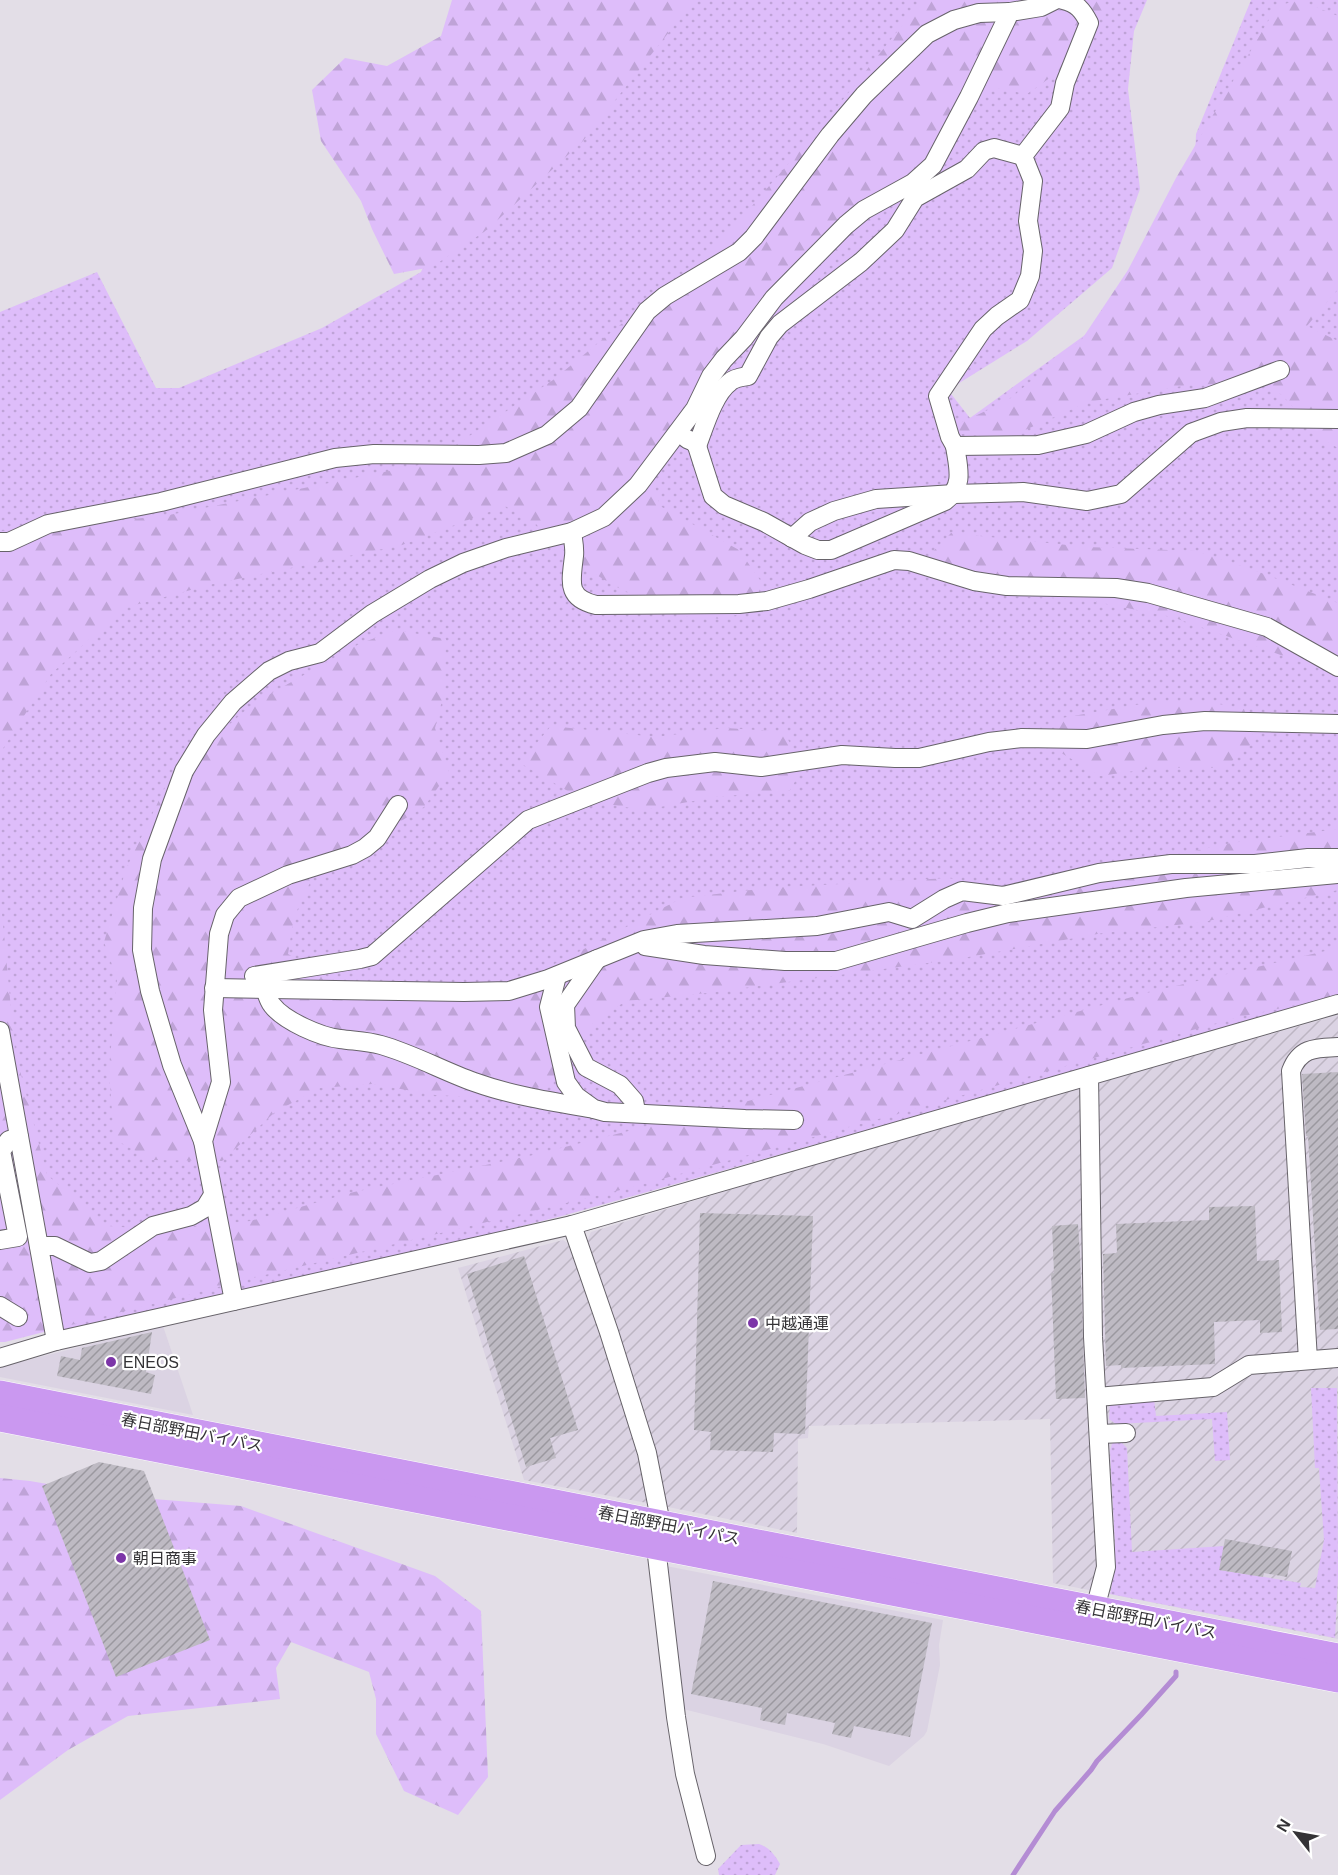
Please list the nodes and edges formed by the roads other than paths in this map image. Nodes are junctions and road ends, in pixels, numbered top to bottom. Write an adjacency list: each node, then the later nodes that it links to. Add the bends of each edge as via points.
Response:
1 (1055, 0): 3 (street, via 1041,8)
2 (1063, 0): 4 (street, via 1083,10 1089,23 1059,108)
3 (1010, 12): 6 (street, via 933,165 913,183 864,210 846,225 774,298 711,376); 14 (street, via 971,15 927,34 864,95 754,237 739,252 647,311 579,408 547,435 507,453 335,458 161,502 48,524 9,542)
4 (1023, 156): 9 (street, via 994,148 984,151 966,169 915,198 895,230 861,262 780,324 748,376 730,381 721,391); 10 (street, via 1033,181 1028,221 1033,251 1030,276 1020,300 983,329 938,396)
5 (1280, 370): 10 (street, via 1205,398 1134,412 1086,434 1038,445)
6 (694, 409): 8 (street); 9 (street)
7 (1338, 419): 11 (street, via 1247,418 1221,422 1191,433 1121,494 1087,501 1023,492)
8 (671, 441): 9 (street, via 683,438); 12 (street, via 638,485 604,517)
9 (696, 444): 13 (street, via 713,496)
10 (955, 446): 11 (street, via 959,478)
11 (954, 494): 13 (street, via 876,500 834,511 810,522); 13 (street, via 831,550)
12 (572, 532): 15 (street, via 572,588 576,596 596,605 767,601 894,560 909,561 974,581 1007,586 1148,592 1268,627); 35 (street, via 463,563 372,614 320,653 269,671 233,702 184,771 152,859 143,908 142,950 172,1065)
13 (792, 538)
14 (0, 542)
15 (1338, 667)
16 (1338, 724): 22 (street, via 1205,721 1087,739 989,742 918,758 843,755 761,766 715,762 648,772 528,820 372,956)
17 (398, 805): 25 (street, via 377,838 365,848 288,875 239,898 225,915 219,934)
18 (1338, 858): 20 (street, via 1255,864 1171,864 1099,873 1003,896 962,891 912,919 889,912 817,926 677,934)
19 (1338, 874): 20 (street, via 1186,888 1008,914 836,961 727,957)
20 (631, 945): 21 (street)
21 (597, 959): 23 (street); 32 (street, via 565,1005 566,1028 586,1067 620,1085 634,1101 635,1106)
22 (296, 969): 24 (street); 26 (street)
23 (557, 976): 26 (street, via 509,991); 31 (street, via 549,1006 566,1082 576,1096)
24 (259, 982): 25 (street); 26 (street); 31 (street, via 273,1007 317,1033 382,1046 518,1096)
25 (214, 988): 35 (street, via 221,1082)
26 (296, 989)
27 (1338, 1004): 30 (street)
28 (0, 1031): 34 (street)
29 (1338, 1047): 46 (street, via 1303,1052 1291,1071)
30 (1089, 1076): 37 (street); 48 (street)
31 (594, 1109): 32 (street)
32 (628, 1113): 33 (street)
33 (794, 1120)
34 (19, 1137): 38 (street, via 9,1140 1,1151 18,1237); 39 (street)
35 (203, 1142): 36 (street)
36 (213, 1195): 39 (street, via 205,1208 153,1226 101,1261 90,1263 55,1245); 40 (street)
37 (572, 1225): 40 (street); 52 (street, via 648,1453)
38 (0, 1240)
39 (39, 1246): 43 (street)
40 (234, 1301): 43 (street)
41 (0, 1306): 42 (street)
42 (18, 1317)
43 (56, 1341): 44 (street)
44 (0, 1358)
45 (1338, 1358): 46 (street)
46 (1308, 1360): 48 (street, via 1249,1365 1212,1387)
47 (0, 1394): 52 (highway, 春日部野田バイパス)
48 (1097, 1396): 51 (street)
49 (0, 1418): 52 (highway, 春日部野田バイパス)
50 (1126, 1433): 51 (street)
51 (1099, 1434): 53 (street, via 1106,1567)
52 (659, 1535): 53 (highway, 春日部野田バイパス); 55 (highway, 春日部野田バイパス); 56 (street, via 676,1717)
53 (1095, 1609): 54 (highway, 春日部野田バイパス)
54 (1338, 1657)
55 (1338, 1679)
56 (706, 1856)

